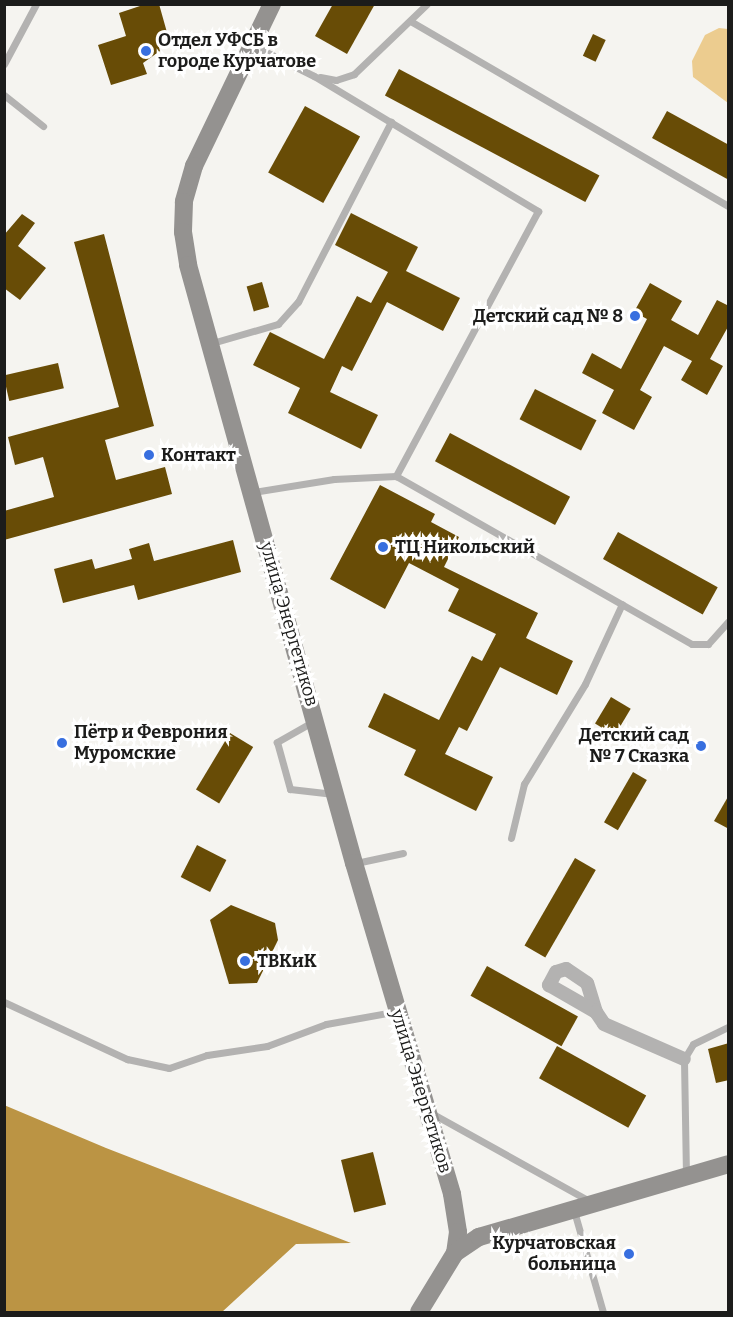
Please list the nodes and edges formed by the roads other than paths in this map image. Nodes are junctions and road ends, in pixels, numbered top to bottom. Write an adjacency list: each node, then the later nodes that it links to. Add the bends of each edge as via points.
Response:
1 (36, 4): 6 (lane)
2 (272, 4): 5 (main road, улица Энергетиков)
3 (427, 4): 4 (lane)
4 (412, 22): 7 (lane, via 354,74 336,80); 11 (lane)
5 (254, 46): 7 (lane); 12 (main road, улица Энергетиков, via 194,166 184,202 188,265)
6 (4, 64)
7 (314, 76): 9 (lane)
8 (4, 95): 10 (lane)
9 (391, 122): 12 (lane, via 298,302 278,324); 13 (lane, via 538,211)
10 (43, 126)
11 (729, 206)
12 (210, 344): 14 (main road, улица Энергетиков)
13 (396, 476): 14 (lane, via 334,478); 15 (lane)
14 (251, 493): 17 (main road, улица Энергетиков)
15 (622, 604): 16 (lane, via 692,644 708,644 718,638); 19 (lane, via 585,684 524,784)
16 (729, 622)
17 (316, 719): 18 (main road, улица Энергетиков); 18 (lane, via 277,742 290,789)
18 (336, 795): 21 (main road, улица Энергетиков)
19 (511, 838)
20 (403, 853): 21 (lane)
21 (354, 863): 23 (main road, улица Энергетиков)
22 (4, 1002): 23 (lane, via 127,1059 169,1068 207,1055 267,1046 326,1024)
23 (398, 1011): 27 (main road, улица Энергетиков)
24 (596, 1012): 26 (street, via 604,1024)
25 (729, 1027): 26 (lane, via 693,1044)
26 (684, 1059): 29 (lane)
27 (426, 1110): 30 (lane); 32 (main road, улица Энергетиков, via 452,1194 458,1232)
28 (729, 1164): 29 (main road)
29 (686, 1175): 30 (main road)
30 (593, 1203): 31 (main road)
31 (573, 1209): 32 (main road, via 479,1237); 34 (lane)
32 (455, 1253): 33 (main road)
33 (419, 1312)
34 (603, 1312)

